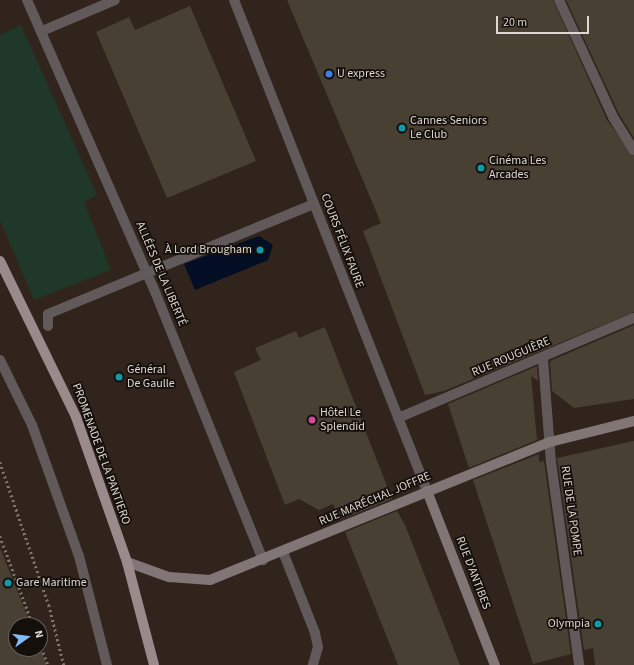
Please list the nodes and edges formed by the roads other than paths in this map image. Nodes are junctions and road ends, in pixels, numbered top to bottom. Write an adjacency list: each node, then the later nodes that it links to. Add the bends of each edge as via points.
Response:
1 (27, 0): 5 (street, ALLÉES DE LA LIBERTÉ)
2 (115, 0): 5 (street)
3 (234, 0): 7 (street, COURS FÉLIX FAURE)
4 (559, 0): 6 (street, via 613,117)
5 (42, 31): 9 (street, ALLÉES DE LA LIBERTÉ)
6 (634, 150)
7 (314, 204): 9 (street); 14 (street, COURS FÉLIX FAURE)
8 (0, 261): 20 (main road, PROMENADE DE LA PANTIERO, via 76,417)
9 (147, 273): 11 (street, via 48,314); 19 (street, ALLÉES DE LA LIBERTÉ)
10 (634, 318): 12 (street, RUE ROUGUIÈRE)
11 (48, 326)
12 (543, 359): 14 (street, RUE ROUGUIÈRE); 16 (street, RUE DE LA POMPE)
13 (0, 360): 21 (street, via 32,425 79,556)
14 (398, 418): 17 (street, COURS FÉLIX FAURE)
15 (634, 421): 16 (street, RUE MARÉCHAL JOFFRE)
16 (550, 442): 17 (street, RUE MARÉCHAL JOFFRE); 25 (street, RUE DE LA POMPE)
17 (427, 491): 18 (street, RUE MARÉCHAL JOFFRE); 24 (street, RUE D'ANTIBES)
18 (283, 552): 19 (street, RUE MARÉCHAL JOFFRE); 23 (street, via 315,633 318,648)
19 (263, 560): 20 (street, RUE MARÉCHAL JOFFRE, via 210,580 187,580)
20 (127, 562): 22 (main road, PROMENADE DE LA PANTIERO, via 145,620)
21 (107, 665)
22 (154, 665)
23 (313, 665)
24 (495, 665)
25 (579, 665)

